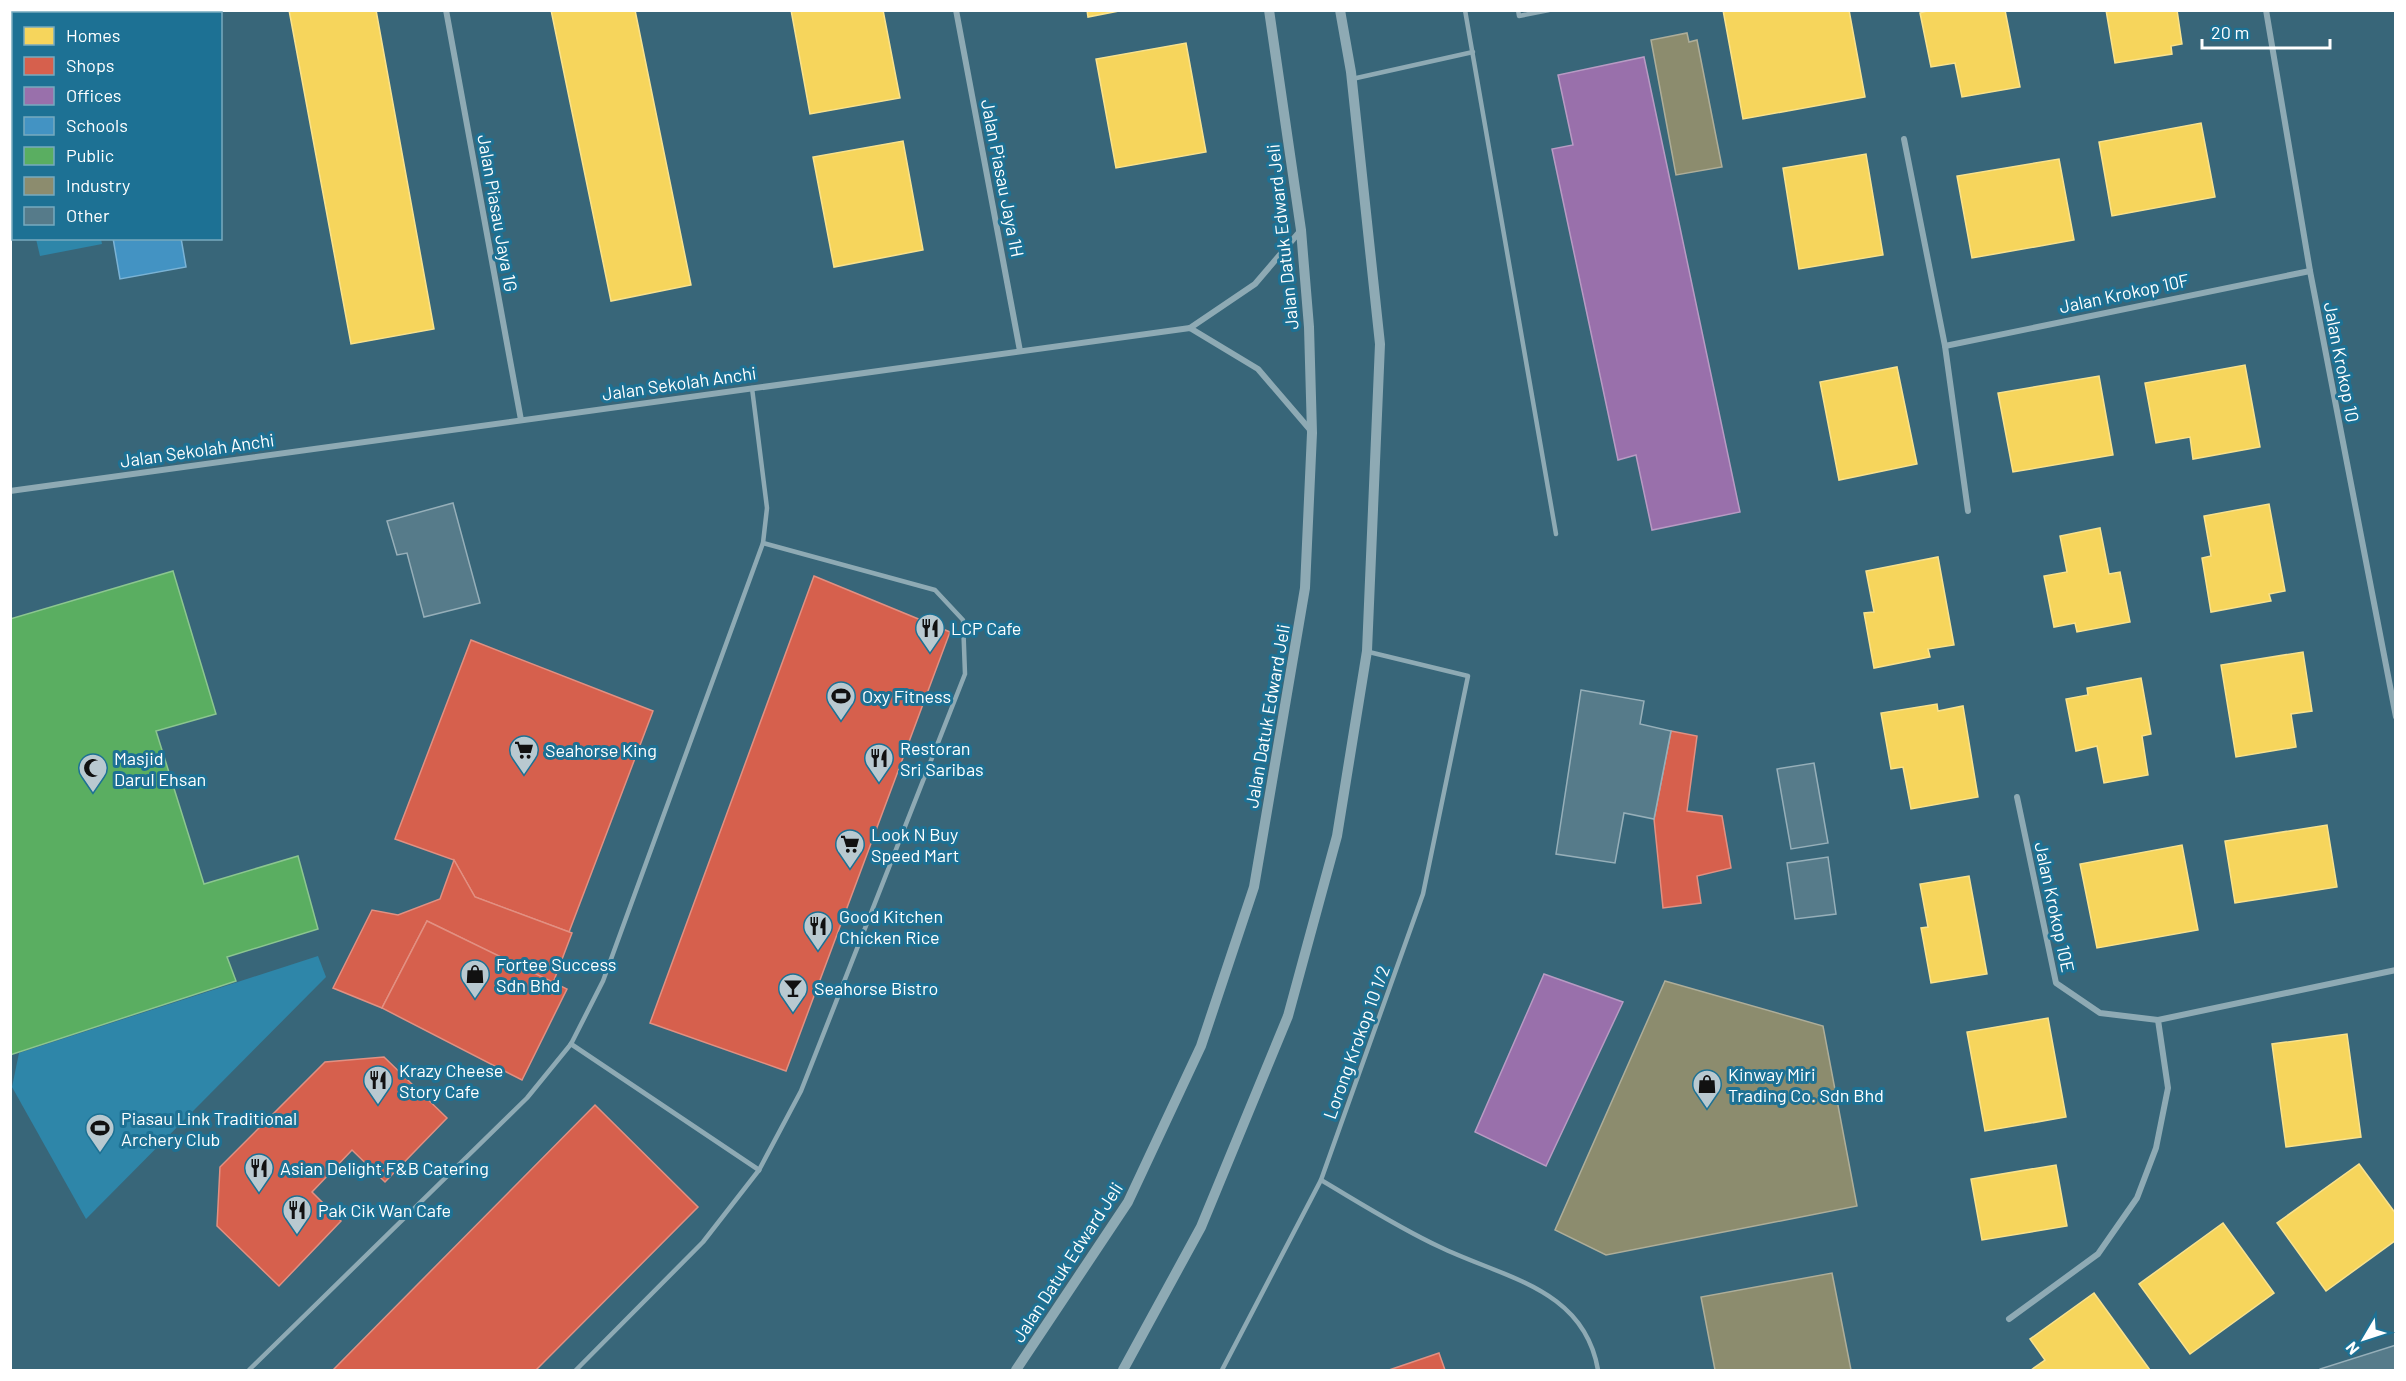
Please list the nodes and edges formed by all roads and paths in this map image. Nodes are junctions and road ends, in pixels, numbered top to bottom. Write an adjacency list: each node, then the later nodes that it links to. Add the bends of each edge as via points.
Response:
1 (446, 10): 18 (street, Jalan Piasau Jaya 1G)
2 (956, 10): 16 (street, Jalan Piasau Jaya 1H)
3 (1269, 10): 12 (street, Jalan Datuk Edward Jeli)
4 (1340, 10): 10 (street)
5 (1465, 10): 9 (lane)
6 (1518, 10): 7 (lane, via 1519,16)
7 (1549, 10)
8 (2266, 10): 13 (street, Jalan Krokop 10)
9 (1473, 52): 10 (lane); 22 (lane)
10 (1352, 79): 24 (street, via 1380,344)
11 (1904, 139): 15 (street)
12 (1301, 230): 14 (street, via 1255,284); 19 (street, Jalan Datuk Edward Jeli)
13 (2310, 271): 15 (street, Jalan Krokop 10F); 25 (street, Jalan Krokop 10)
14 (1190, 328): 16 (street, Jalan Sekolah Anchi); 19 (street, via 1258,369)
15 (1945, 346): 21 (street)
16 (1020, 351): 17 (street, Jalan Sekolah Anchi)
17 (752, 388): 18 (street, Jalan Sekolah Anchi); 23 (lane, via 767,508)
18 (521, 420): 20 (street, Jalan Sekolah Anchi)
19 (1312, 433): 35 (street, Jalan Datuk Edward Jeli, via 1305,588 1254,887 1201,1046 1128,1202)
20 (10, 491)
21 (1968, 511)
22 (1556, 534)
23 (763, 543): 29 (lane, via 603,981); 30 (lane, via 934,590 963,620 965,674 801,1091)
24 (1367, 651): 31 (lane, Lorong Krokop 10 1/2, via 1468,676 1423,894); 36 (street, via 1337,836 1288,1016 1201,1227)
25 (2396, 717)
26 (2017, 797): 28 (street, Jalan Krokop 10E, via 2056,983 2100,1013)
27 (2396, 970): 28 (street, Jalan Krokop 10E)
28 (2158, 1020): 32 (street, via 2168,1088 2156,1148 2137,1198 2098,1254)
29 (571, 1044): 30 (street); 33 (lane, via 527,1098)
30 (759, 1170): 34 (lane, via 703,1242)
31 (1321, 1179): 37 (lane); 38 (lane, via 1440,1247 1546,1292 1578,1321)
32 (2009, 1319)
33 (249, 1371)
34 (576, 1371)
35 (1016, 1371)
36 (1123, 1371)
37 (1222, 1371)
38 (1598, 1371)

